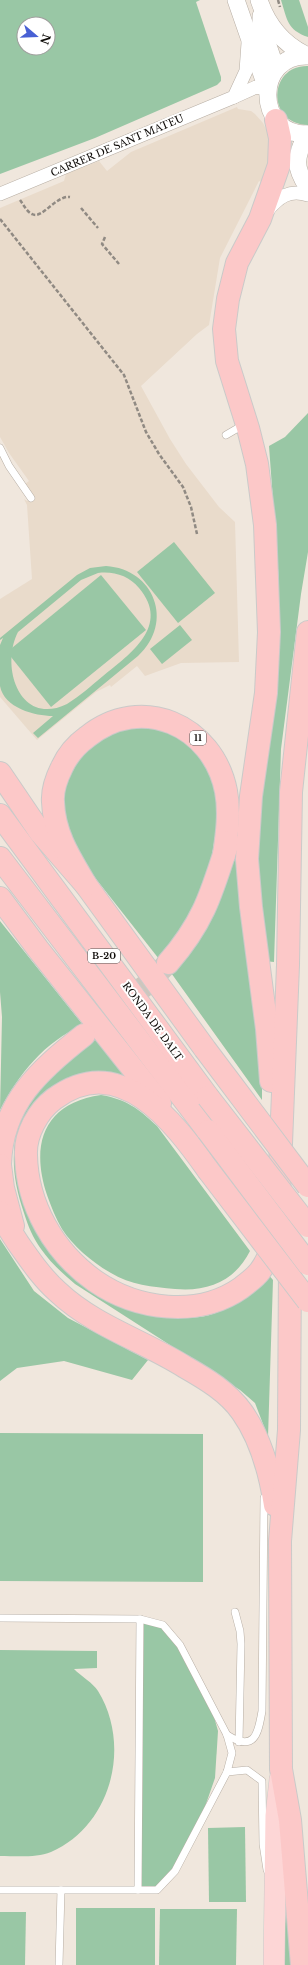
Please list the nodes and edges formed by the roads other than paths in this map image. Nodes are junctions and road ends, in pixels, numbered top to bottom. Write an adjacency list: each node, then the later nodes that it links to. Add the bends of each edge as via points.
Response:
1 (236, 0): 3 (street)
2 (260, 3): 4 (street, via 276,34 289,46); 5 (street, via 261,25)
3 (248, 35): 6 (street); 7 (street, via 246,71)
4 (307, 56): 5 (street, via 287,60)
5 (276, 70): 6 (street)
6 (267, 89): 7 (street, CARRER DE SANT MATEU, via 256,87); 8 (street, via 269,106)
7 (234, 97): 11 (street, CARRER DE SANT MATEU)
8 (276, 120): 9 (street, via 290,130); 13 (highway, via 280,138 279,165)
9 (307, 134): 10 (street, via 298,152 297,166 299,175)
10 (308, 188)
11 (0, 194)
12 (308, 195): 13 (street, via 283,194)
13 (260, 219): 18 (highway, via 237,263 224,328 227,361 257,464)
14 (238, 428): 15 (lane)
15 (226, 435)
16 (0, 448): 17 (lane)
17 (31, 498)
18 (268, 574): 22 (highway, via 263,646 250,744 238,805); 36 (highway, via 266,693 251,796 247,859 250,907 271,1064 269,1207 262,1251)
19 (308, 632): 27 (highway, via 291,792)
20 (0, 772): 24 (highway, via 40,832)
21 (0, 815): 33 (highway, RONDA DE DALT / B-20, bridge, via 208,1097)
22 (224, 855): 24 (highway, 11, via 227,803 222,778 212,755 200,739 181,727 159,719 140,716 124,718 97,728 73,748 56,778 53,800 58,836); 26 (highway, via 207,907 188,939)
23 (0, 858): 35 (highway, B-20, bridge)
24 (86, 885): 31 (highway, bridge)
25 (0, 898): 29 (highway, via 151,1089)
26 (168, 963)
27 (288, 965): 36 (highway, via 276,1236 260,1272); 39 (highway, via 292,1092 289,1430)
28 (84, 1034): 30 (highway, via 46,1066 19,1098 5,1128)
29 (184, 1136): 36 (highway, via 150,1102 123,1087 96,1083 70,1090 48,1104 30,1132 26,1163 34,1201 44,1224 65,1254 96,1281 117,1292 143,1302 183,1307 225,1298); 37 (highway, bridge)
30 (0, 1164): 34 (highway, via 5,1201)
31 (308, 1186)
32 (0, 1212): 34 (highway, via 4,1224)
33 (308, 1226)
34 (18, 1242): 38 (highway, via 46,1281 68,1301 99,1321 172,1358 208,1380 225,1394 241,1410)
35 (308, 1264)
36 (240, 1288)
37 (308, 1301)
38 (261, 1450): 39 (highway, via 271,1479); 44 (lane, via 264,1503 262,1711 253,1738 248,1742)
39 (280, 1541): 45 (highway)
40 (236, 1612): 44 (lane, via 241,1644)
41 (0, 1618): 42 (lane)
42 (140, 1619): 43 (lane, via 163,1625 180,1645); 49 (lane)
43 (227, 1736): 44 (lane); 46 (lane, via 232,1753)
44 (239, 1742)
45 (281, 1769): 50 (main road, via 276,1816); 53 (highway, via 290,1820)
46 (227, 1772): 49 (lane, via 175,1871 157,1890); 50 (lane, via 247,1770 262,1781 264,1855)
47 (0, 1890): 48 (lane)
48 (61, 1890): 49 (lane); 51 (lane)
49 (138, 1890)
50 (275, 1900): 52 (main road)
51 (60, 1965)
52 (274, 1965)
53 (302, 1965)

